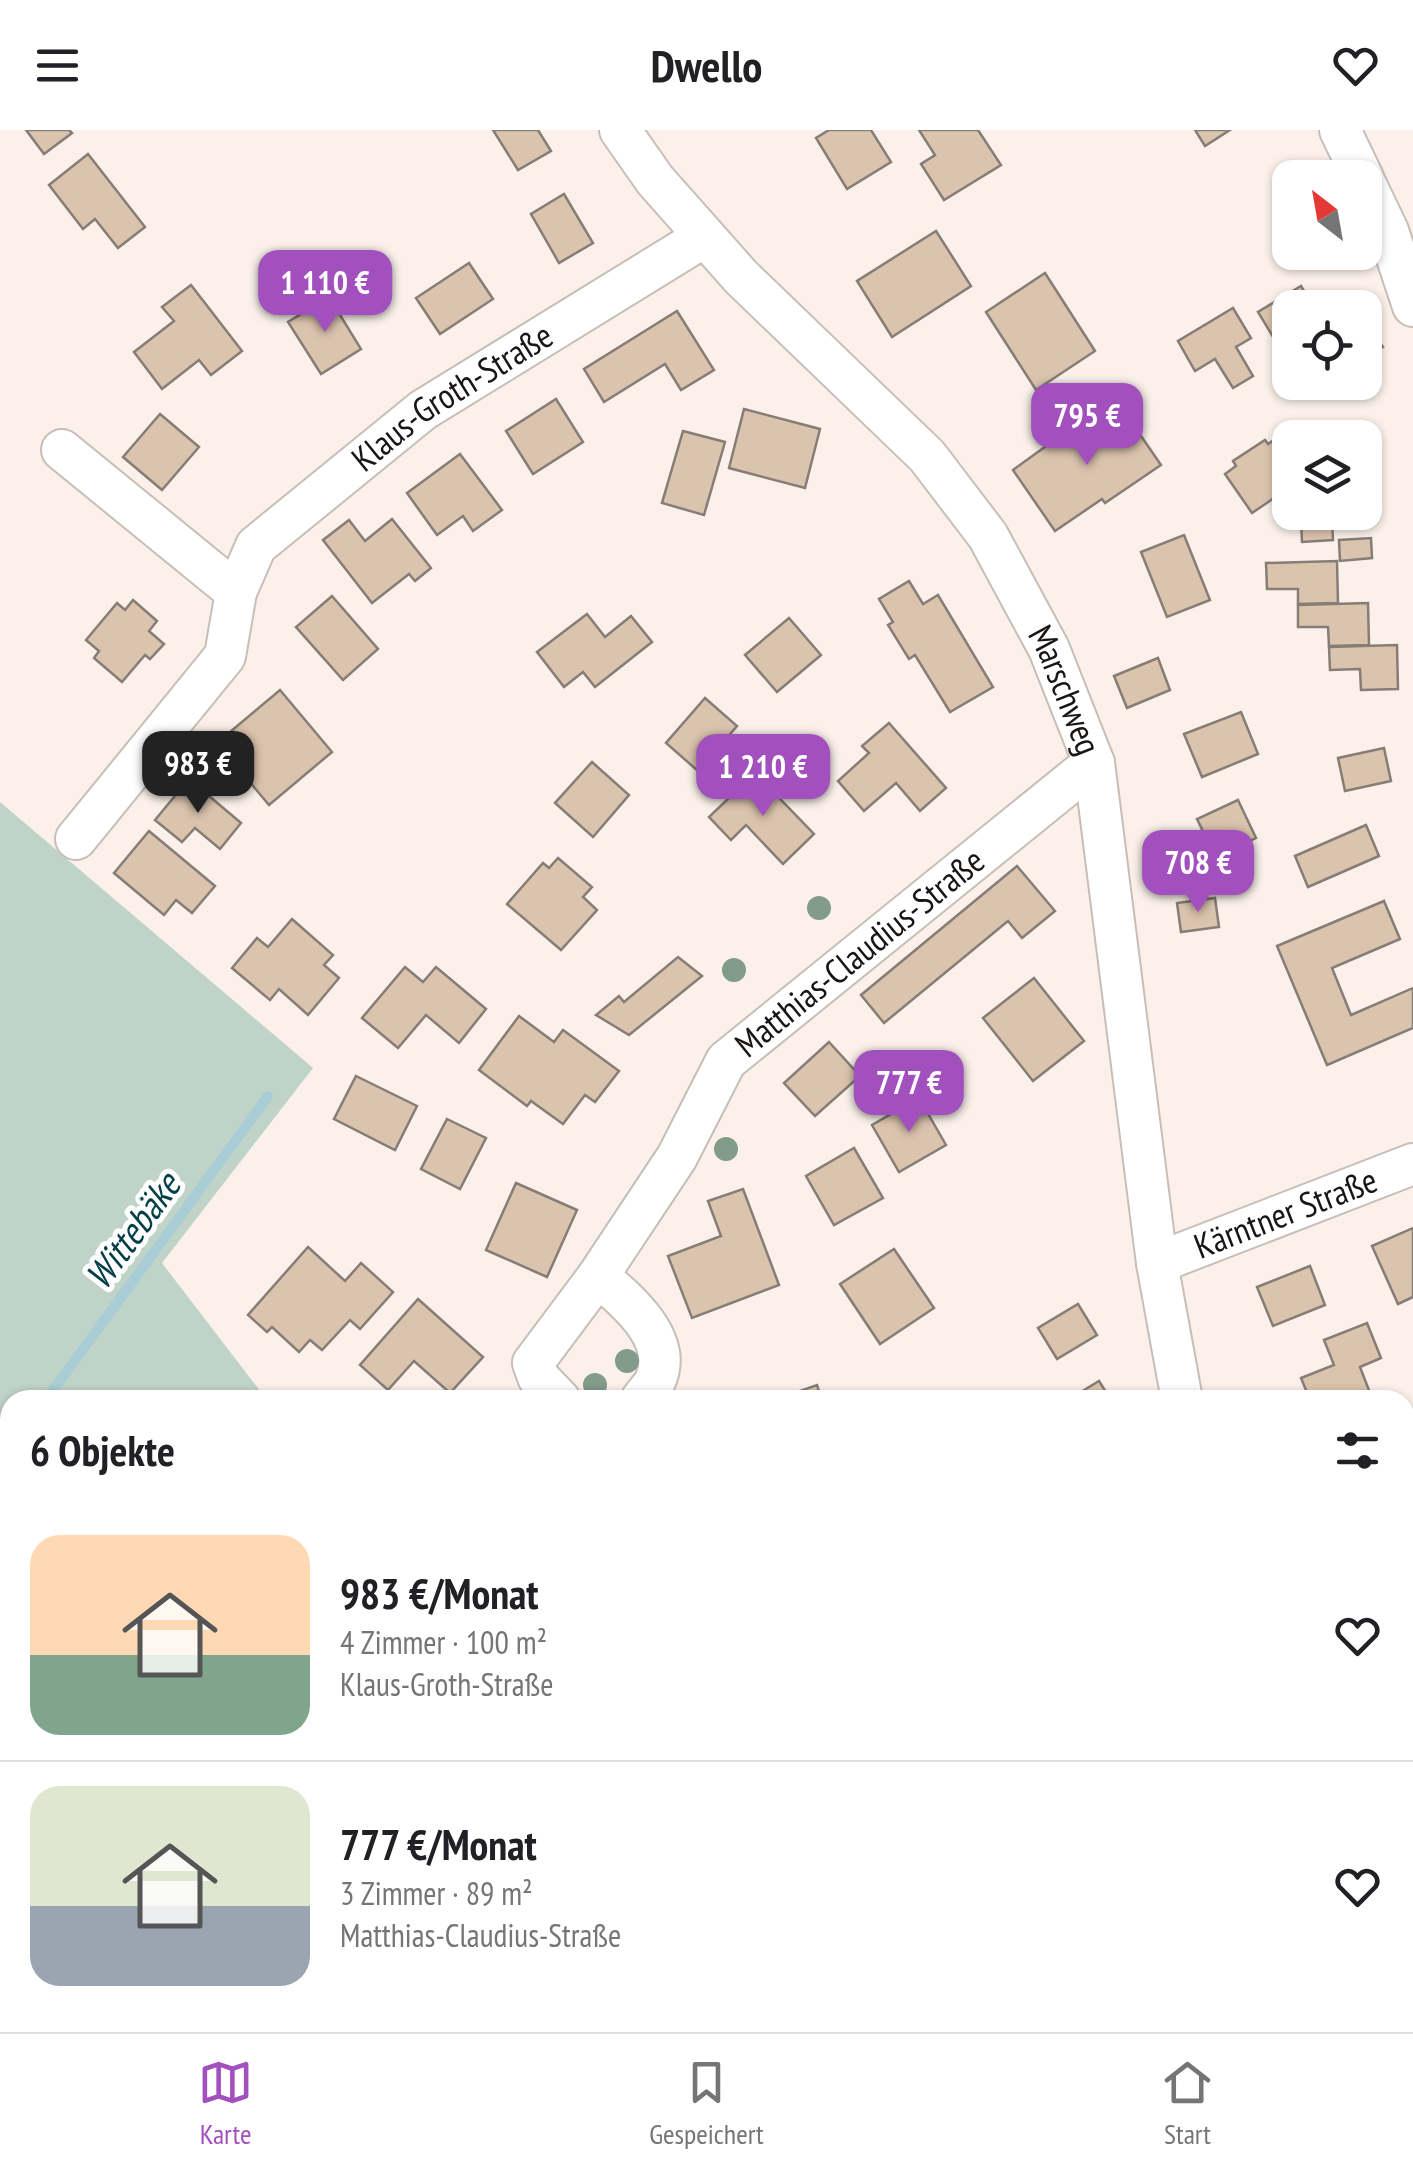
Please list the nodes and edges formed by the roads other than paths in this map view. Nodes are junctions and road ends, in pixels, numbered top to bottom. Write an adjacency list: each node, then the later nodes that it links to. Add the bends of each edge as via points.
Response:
1 (620, 130): 5 (street, Marschweg)
2 (1340, 130): 3 (street)
3 (1354, 160)
4 (1382, 219): 6 (street)
5 (704, 237): 8 (street, Klaus-Groth-Straße, via 424,410 256,546); 9 (street, Marschweg, via 927,456 988,536 1049,649)
6 (1413, 306)
7 (62, 450): 8 (street)
8 (236, 592): 10 (street, Klaus-Groth-Straße, via 225,656)
9 (1094, 763): 12 (street, Marschweg); 13 (street, Matthias-Claudius-Straße, via 726,1061 678,1157)
10 (76, 839)
11 (1413, 1164): 12 (street, Kärntner Straße)
12 (1157, 1263): 16 (street, Marschweg)
13 (598, 1276): 14 (street, Matthias-Claudius-Straße, via 533,1363); 15 (street, via 645,1322 659,1354)
14 (550, 1390)
15 (648, 1390)
16 (1180, 1390)

